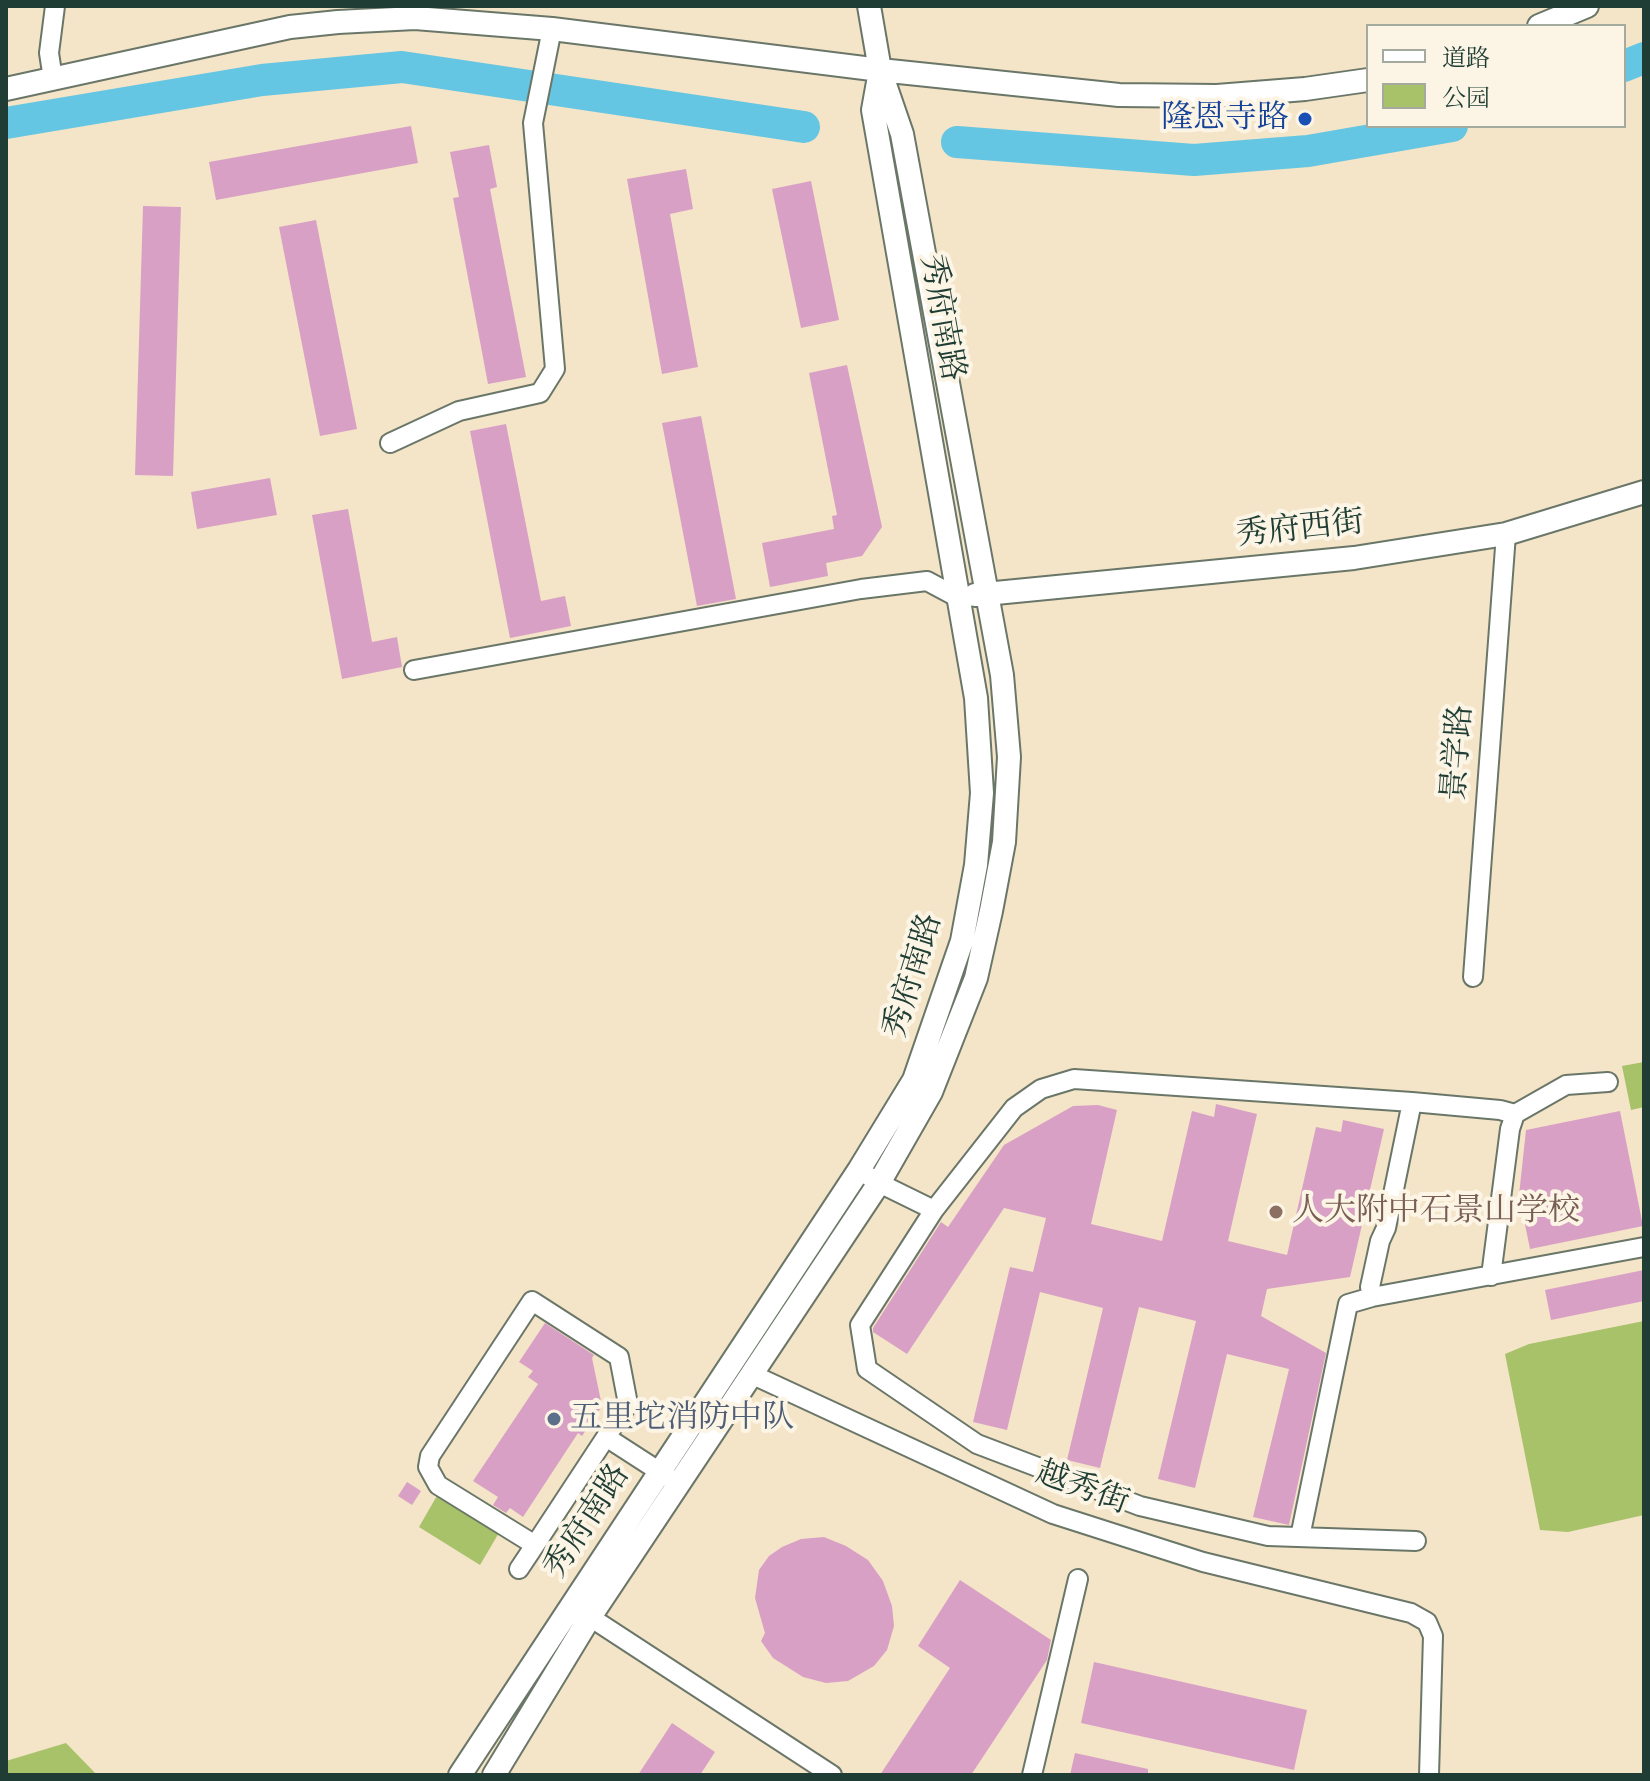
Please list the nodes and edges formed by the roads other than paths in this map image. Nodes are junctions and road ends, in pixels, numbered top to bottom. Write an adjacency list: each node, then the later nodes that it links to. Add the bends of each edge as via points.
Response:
1 (55, 6): 7 (street, via 49,53)
2 (869, 6): 6 (street, 秀府南路)
3 (1587, 6): 4 (street)
4 (1544, 24)
5 (550, 37): 6 (street); 7 (street, via 415,18 338,22 233,38); 10 (street, via 533,123 555,369 540,393 459,411)
6 (880, 70): 8 (street, via 1168,97); 13 (street, 秀府南路, via 902,134); 14 (street, 秀府南路, via 873,110)
7 (53, 79): 9 (street)
8 (1366, 80)
9 (6, 89)
10 (390, 443)
11 (1644, 492): 12 (street, 秀府西街)
12 (1506, 534): 13 (street, 秀府西街, via 1354,558); 16 (street, 景学路)
13 (988, 594): 14 (street, 秀府西街); 21 (street, 秀府南路, via 1009,757 1004,842 976,978 931,1092)
14 (957, 597): 15 (street, via 927,581 861,589); 20 (street, 秀府南路, via 976,698 982,793 970,895 962,941 914,1080)
15 (414, 670)
16 (1473, 977)
17 (1608, 1082): 19 (street, via 1566,1085)
18 (1412, 1102): 19 (street); 22 (street, via 1074,1079 1041,1089 1014,1108); 25 (street)
19 (1515, 1114): 24 (street)
20 (859, 1170): 21 (street); 28 (street, 秀府南路)
21 (879, 1183): 22 (street); 26 (street, 秀府南路)
22 (934, 1210): 29 (street, via 860,1325 867,1369 977,1444 1140,1506 1268,1536)
23 (1644, 1247): 24 (street)
24 (1491, 1276): 25 (street)
25 (1372, 1297): 29 (street, via 1348,1304)
26 (751, 1374): 28 (street, 秀府南路); 39 (street, 越秀街, via 1053,1514 1238,1572 1411,1613 1427,1622 1433,1636)
27 (606, 1437): 28 (street); 31 (street); 31 (street, via 628,1404 619,1357 532,1301 430,1456 428,1467 438,1485)
28 (668, 1478): 34 (street, 秀府南路); 35 (street, 秀府南路)
29 (1300, 1537): 30 (street)
30 (1416, 1541)
31 (535, 1545): 32 (street)
32 (519, 1569)
33 (1078, 1579): 38 (street)
34 (590, 1617): 36 (street, 秀府南路); 37 (street)
35 (460, 1775)
36 (494, 1775)
37 (832, 1775)
38 (1032, 1775)
39 (1429, 1775)

